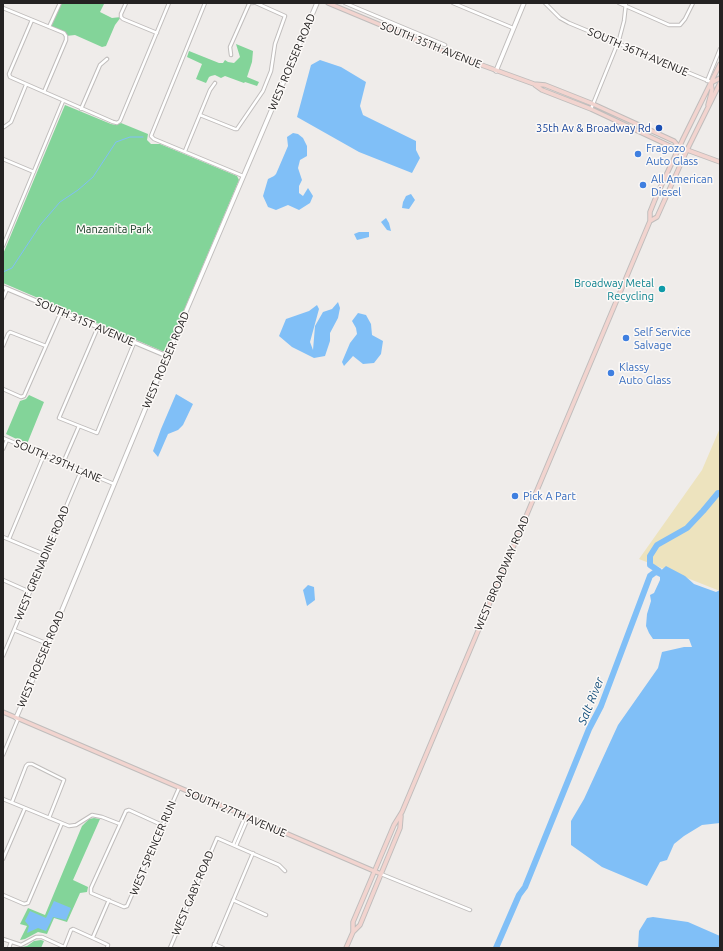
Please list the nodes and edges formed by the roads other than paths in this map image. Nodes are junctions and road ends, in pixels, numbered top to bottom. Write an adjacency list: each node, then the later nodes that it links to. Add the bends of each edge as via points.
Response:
1 (60, 3): 21 (street)
2 (126, 3): 24 (street, via 121,17)
3 (169, 3): 24 (street)
4 (205, 3): 50 (street, via 151,134 152,137)
5 (253, 3): 15 (street)
6 (256, 3): 46 (street, via 285,16 275,44 271,71 259,98 237,129)
7 (317, 3): 54 (street, WEST ROESER ROAD)
8 (328, 3): 19 (main road, SOUTH 35TH AVENUE)
9 (345, 3): 18 (street)
10 (453, 3): 22 (street)
11 (524, 3): 22 (street)
12 (545, 3): 26 (street, SOUTH 36TH AVENUE, via 560,18)
13 (618, 3): 16 (street)
14 (692, 3): 16 (street, via 680,25 670,25)
15 (248, 4): 29 (street, via 230,47)
16 (626, 5): 26 (street)
17 (3, 8): 20 (street)
18 (361, 10): 19 (street); 23 (street)
19 (358, 15): 25 (main road, SOUTH 35TH AVENUE)
20 (32, 20): 21 (street); 39 (street, via 9,74)
21 (50, 27): 40 (street, via 64,33 66,40)
22 (513, 28): 32 (street)
23 (410, 30): 25 (street); 27 (street)
24 (156, 33): 44 (street, via 120,121 113,122)
25 (408, 36): 32 (main road, SOUTH 35TH AVENUE)
26 (618, 44): 34 (street, SOUTH 36TH AVENUE); 42 (street)
27 (445, 45)
28 (720, 49): 34 (street)
29 (231, 55)
30 (107, 59): 44 (street, via 100,65)
31 (720, 64): 36 (main road, WEST BROADWAY ROAD)
32 (496, 71): 38 (main road, SOUTH 35TH AVENUE)
33 (720, 78): 36 (main road)
34 (707, 81): 36 (street, SOUTH 36TH AVENUE)
35 (215, 83): 46 (street)
36 (711, 83): 43 (main road); 48 (main road, WEST BROADWAY ROAD)
37 (720, 83): 43 (main road, WEST BROADWAY ROAD)
38 (534, 84): 42 (main road, SOUTH 35TH AVENUE, via 544,85); 45 (main road, SOUTH 35TH AVENUE, via 542,90)
39 (26, 85): 40 (street); 47 (street, via 11,122)
40 (44, 92): 41 (street)
41 (64, 101): 44 (street); 53 (street)
42 (593, 104): 45 (street); 48 (main road, SOUTH 35TH AVENUE, via 674,141)
43 (708, 108): 49 (main road, WEST BROADWAY ROAD)
44 (81, 109)
45 (591, 109): 48 (main road, SOUTH 35TH AVENUE, via 672,147)
46 (200, 114): 50 (street)
47 (4, 127)
48 (679, 147): 49 (main road, SOUTH 35TH AVENUE); 55 (main road, WEST BROADWAY ROAD, via 650,212)
49 (687, 150): 52 (main road, SOUTH 35TH AVENUE); 55 (main road, WEST BROADWAY ROAD, via 657,217)
50 (185, 151): 54 (street)
51 (3, 159): 53 (street)
52 (720, 162)
53 (34, 172): 56 (street)
54 (243, 176): 64 (street, WEST ROESER ROAD)
55 (650, 221): 89 (main road, WEST BROADWAY ROAD)
56 (3, 246)
57 (5, 288): 58 (street); 59 (street, SOUTH 31ST AVENUE)
58 (3, 298)
59 (61, 311): 60 (street, SOUTH 31ST AVENUE); 63 (street)
60 (98, 327): 61 (street, SOUTH 31ST AVENUE); 66 (street, via 59,418)
61 (134, 343): 64 (street, SOUTH 31ST AVENUE); 66 (street, via 97,433)
62 (3, 346): 63 (street, via 10,332)
63 (46, 346): 65 (street, via 24,396)
64 (167, 356): 73 (street, WEST ROESER ROAD)
65 (3, 389)
66 (79, 426): 71 (street)
67 (3, 438): 68 (street, SOUTH 29TH LANE)
68 (7, 440): 69 (street); 70 (street, SOUTH 29TH LANE)
69 (3, 449)
70 (44, 455): 71 (street, SOUTH 29TH LANE); 75 (street)
71 (63, 464): 72 (street, SOUTH 29TH LANE)
72 (81, 470): 73 (street, SOUTH 29TH LANE); 76 (street, WEST GRENADINE ROAD)
73 (114, 484): 80 (street, WEST ROESER ROAD)
74 (3, 537): 75 (street)
75 (9, 539): 76 (street)
76 (46, 555): 78 (street, WEST GRENADINE ROAD)
77 (3, 580): 78 (street)
78 (30, 592): 79 (street, WEST GRENADINE ROAD)
79 (14, 630): 80 (street); 81 (street, WEST GRENADINE ROAD)
80 (48, 644): 83 (street, WEST ROESER ROAD)
81 (3, 656)
82 (3, 712): 83 (main road, SOUTH 27TH AVENUE)
83 (17, 718): 84 (street, WEST ROESER ROAD); 85 (main road, SOUTH 27TH AVENUE)
84 (3, 755)
85 (179, 788): 90 (main road, SOUTH 27TH AVENUE); 94 (street, WEST SPENCER RUN)
86 (3, 799): 87 (street)
87 (12, 802): 88 (street); 91 (street, via 26,766 32,764 64,780)
88 (25, 808): 91 (street); 98 (street)
89 (402, 814): 100 (main road, WEST BROADWAY ROAD, via 394,825); 101 (main road, WEST BROADWAY ROAD, via 400,828)
90 (247, 817): 95 (street); 96 (street); 100 (main road, SOUTH 27TH AVENUE)
91 (49, 818): 92 (street)
92 (62, 823): 93 (street, via 76,825 92,815); 102 (street, via 27,904)
93 (120, 824): 94 (street, via 127,810); 103 (street, via 91,892)
94 (162, 825): 103 (street, WEST SPENCER RUN, via 126,907)
95 (232, 845): 96 (street); 115 (street, WEST GABY ROAD, via 217,838)
96 (236, 846): 97 (street)
97 (253, 853): 99 (street, via 280,865); 104 (street)
98 (3, 859)
99 (285, 871)
100 (375, 871): 101 (main road, SOUTH 27TH AVENUE); 107 (main road, WEST BROADWAY ROAD, via 353,922)
101 (381, 874): 105 (street, SOUTH 27TH AVENUE); 107 (main road, WEST BROADWAY ROAD, via 360,925)
102 (3, 895)
103 (109, 900): 108 (street)
104 (233, 900): 106 (street); 111 (street)
105 (470, 910)
106 (266, 915)
107 (353, 932): 118 (main road, WEST BROADWAY ROAD)
108 (93, 938): 112 (street); 113 (street, via 72,929)
109 (3, 939): 110 (street)
110 (11, 942): 113 (street, via 22,944 39,937); 114 (street)
111 (214, 944): 116 (street); 117 (street)
112 (107, 946)
113 (64, 947)
114 (9, 948)
115 (170, 948)
116 (212, 948)
117 (223, 948)
118 (346, 948)

